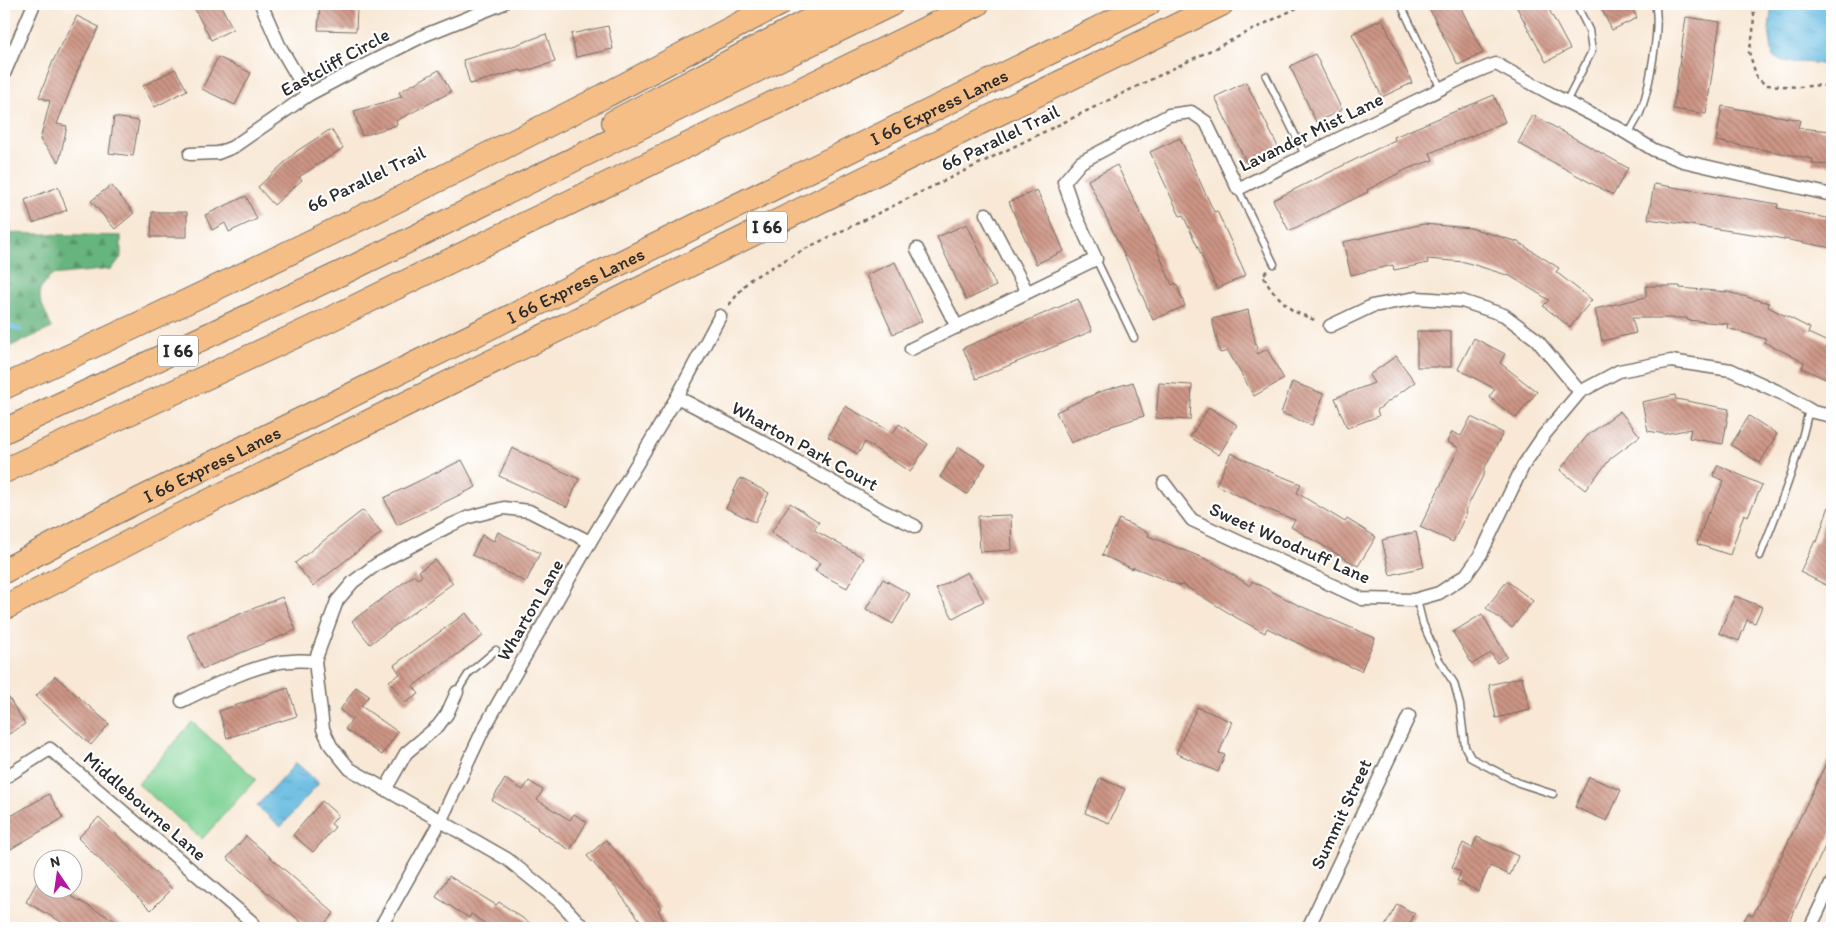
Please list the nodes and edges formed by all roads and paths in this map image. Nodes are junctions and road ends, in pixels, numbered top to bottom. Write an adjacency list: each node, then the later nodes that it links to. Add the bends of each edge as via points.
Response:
1 (34, 4): 17 (street)
2 (261, 4): 21 (street, via 279,45)
3 (502, 4): 21 (street, Eastcliff Circle, via 425,35)
4 (779, 4): 39 (highway, via 436,181)
5 (841, 4): 32 (highway, via 601,129)
6 (892, 4): 32 (highway, I 66)
7 (976, 4): 45 (highway, via 310,330)
8 (1148, 4): 47 (highway, I 66 Express Lanes)
9 (1222, 4): 54 (highway, I 66, via 312,450)
10 (1305, 4): 34 (path, 66 Parallel Trail, via 805,249 749,280)
11 (1576, 4): 22 (lane, via 1589,30 1592,51)
12 (1655, 4): 23 (lane, via 1656,35 1648,80 1640,112)
13 (1676, 4): 15 (path)
14 (1752, 4): 19 (path, via 1753,34 1749,52 1758,78 1766,85)
15 (1671, 6)
16 (1403, 9): 20 (lane)
17 (4, 74)
18 (1266, 76): 25 (lane)
19 (1832, 88)
20 (1441, 89): 22 (street, Lavander Mist Lane, via 1474,71 1496,64); 25 (street, Lavander Mist Lane)
21 (308, 96): 24 (street, Eastcliff Circle, via 233,147 218,153)
22 (1566, 102): 23 (street, Lavander Mist Lane)
23 (1629, 134): 27 (street, Lavander Mist Lane, via 1654,150 1683,160)
24 (190, 154)
25 (1305, 155): 26 (street, Lavander Mist Lane)
26 (1238, 189): 30 (street, Lavander Mist Lane, via 1206,122 1191,112 1169,115 1081,162 1064,182); 31 (lane)
27 (1832, 195)
28 (986, 214): 33 (street)
29 (916, 249): 36 (street)
30 (1096, 259): 33 (street); 37 (lane)
31 (1274, 264): 35 (path, via 1263,275 1271,290 1293,311)
32 (350, 269): 44 (highway, I 66)
33 (1027, 292): 36 (street)
34 (720, 316): 41 (street, Wharton Lane)
35 (1330, 326): 40 (street, via 1372,306 1417,298 1462,301 1504,315 1536,339)
36 (957, 327): 38 (street)
37 (1134, 338)
38 (911, 349)
39 (4, 387)
40 (1580, 392): 42 (street, Sweet Woodruff Lane, via 1619,371 1671,361 1731,370); 53 (street, Sweet Woodruff Lane, via 1523,466 1481,554 1466,575 1439,593)
41 (677, 397): 48 (street, Wharton Park Court); 49 (street, Wharton Lane)
42 (1809, 409): 43 (street, Sweet Woodruff Lane); 50 (lane, via 1802,443)
43 (1832, 416)
44 (4, 431)
45 (4, 471)
46 (1164, 483): 53 (street, Sweet Woodruff Lane, via 1192,520 1362,598)
47 (105, 517): 51 (highway); 52 (highway, I 66 Express Lanes)
48 (915, 526)
49 (590, 542): 56 (street, via 529,511 504,508 469,516 377,564 353,582 337,601); 63 (street, Wharton Lane, via 483,730)
50 (1760, 556)
51 (4, 559)
52 (4, 571)
53 (1416, 600): 62 (lane, via 1439,660 1454,683 1471,758 1519,782)
54 (4, 608)
55 (496, 650): 57 (lane, via 469,673)
56 (315, 661): 58 (street, via 290,660 264,666); 61 (street, via 323,729 331,746 350,769)
57 (457, 692): 61 (street, via 438,726 406,753)
58 (182, 701)
59 (1409, 716): 68 (street, Summit Street)
60 (4, 778): 65 (street, Middlebourne Lane, via 50,749 252,922)
61 (385, 790): 63 (street)
62 (1553, 794)
63 (441, 820): 66 (street, Wharton Lane); 67 (street, via 534,879)
64 (1832, 882): 69 (street)
65 (248, 928)
66 (380, 928)
67 (584, 928)
68 (1308, 928)
69 (1810, 928)

